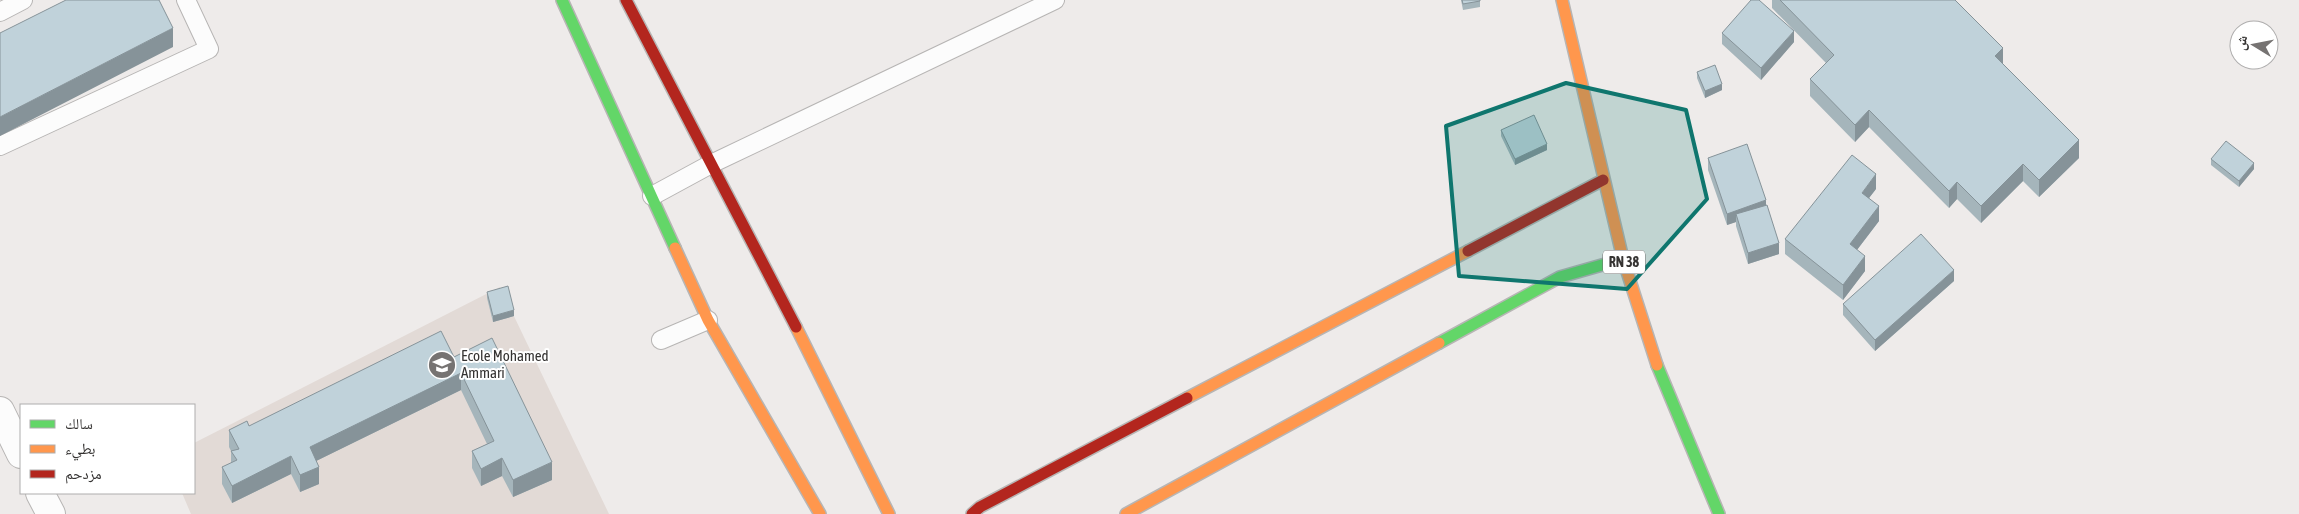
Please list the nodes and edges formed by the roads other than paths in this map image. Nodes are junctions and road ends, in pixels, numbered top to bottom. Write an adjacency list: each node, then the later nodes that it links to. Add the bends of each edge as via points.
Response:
1 (24, 0): 7 (lane)
2 (186, 0): 8 (lane, via 209,49)
3 (562, 0): 11 (street)
4 (626, 0): 9 (street)
5 (1055, 0): 9 (lane)
6 (1562, 0): 10 (street, RN 38)
7 (0, 12)
8 (0, 146)
9 (711, 164): 11 (lane); 20 (street)
10 (1603, 180): 12 (street, RN 38); 21 (street)
11 (652, 196): 13 (street)
12 (1623, 259): 22 (street, via 1560,277); 23 (street, RN 38, via 1654,357)
13 (708, 320): 14 (lane); 19 (street)
14 (661, 340)
15 (0, 412): 16 (street)
16 (20, 452)
17 (41, 494): 18 (street)
18 (51, 514)
19 (820, 514)
20 (889, 514)
21 (972, 514)
22 (1126, 514)
23 (1719, 514)

